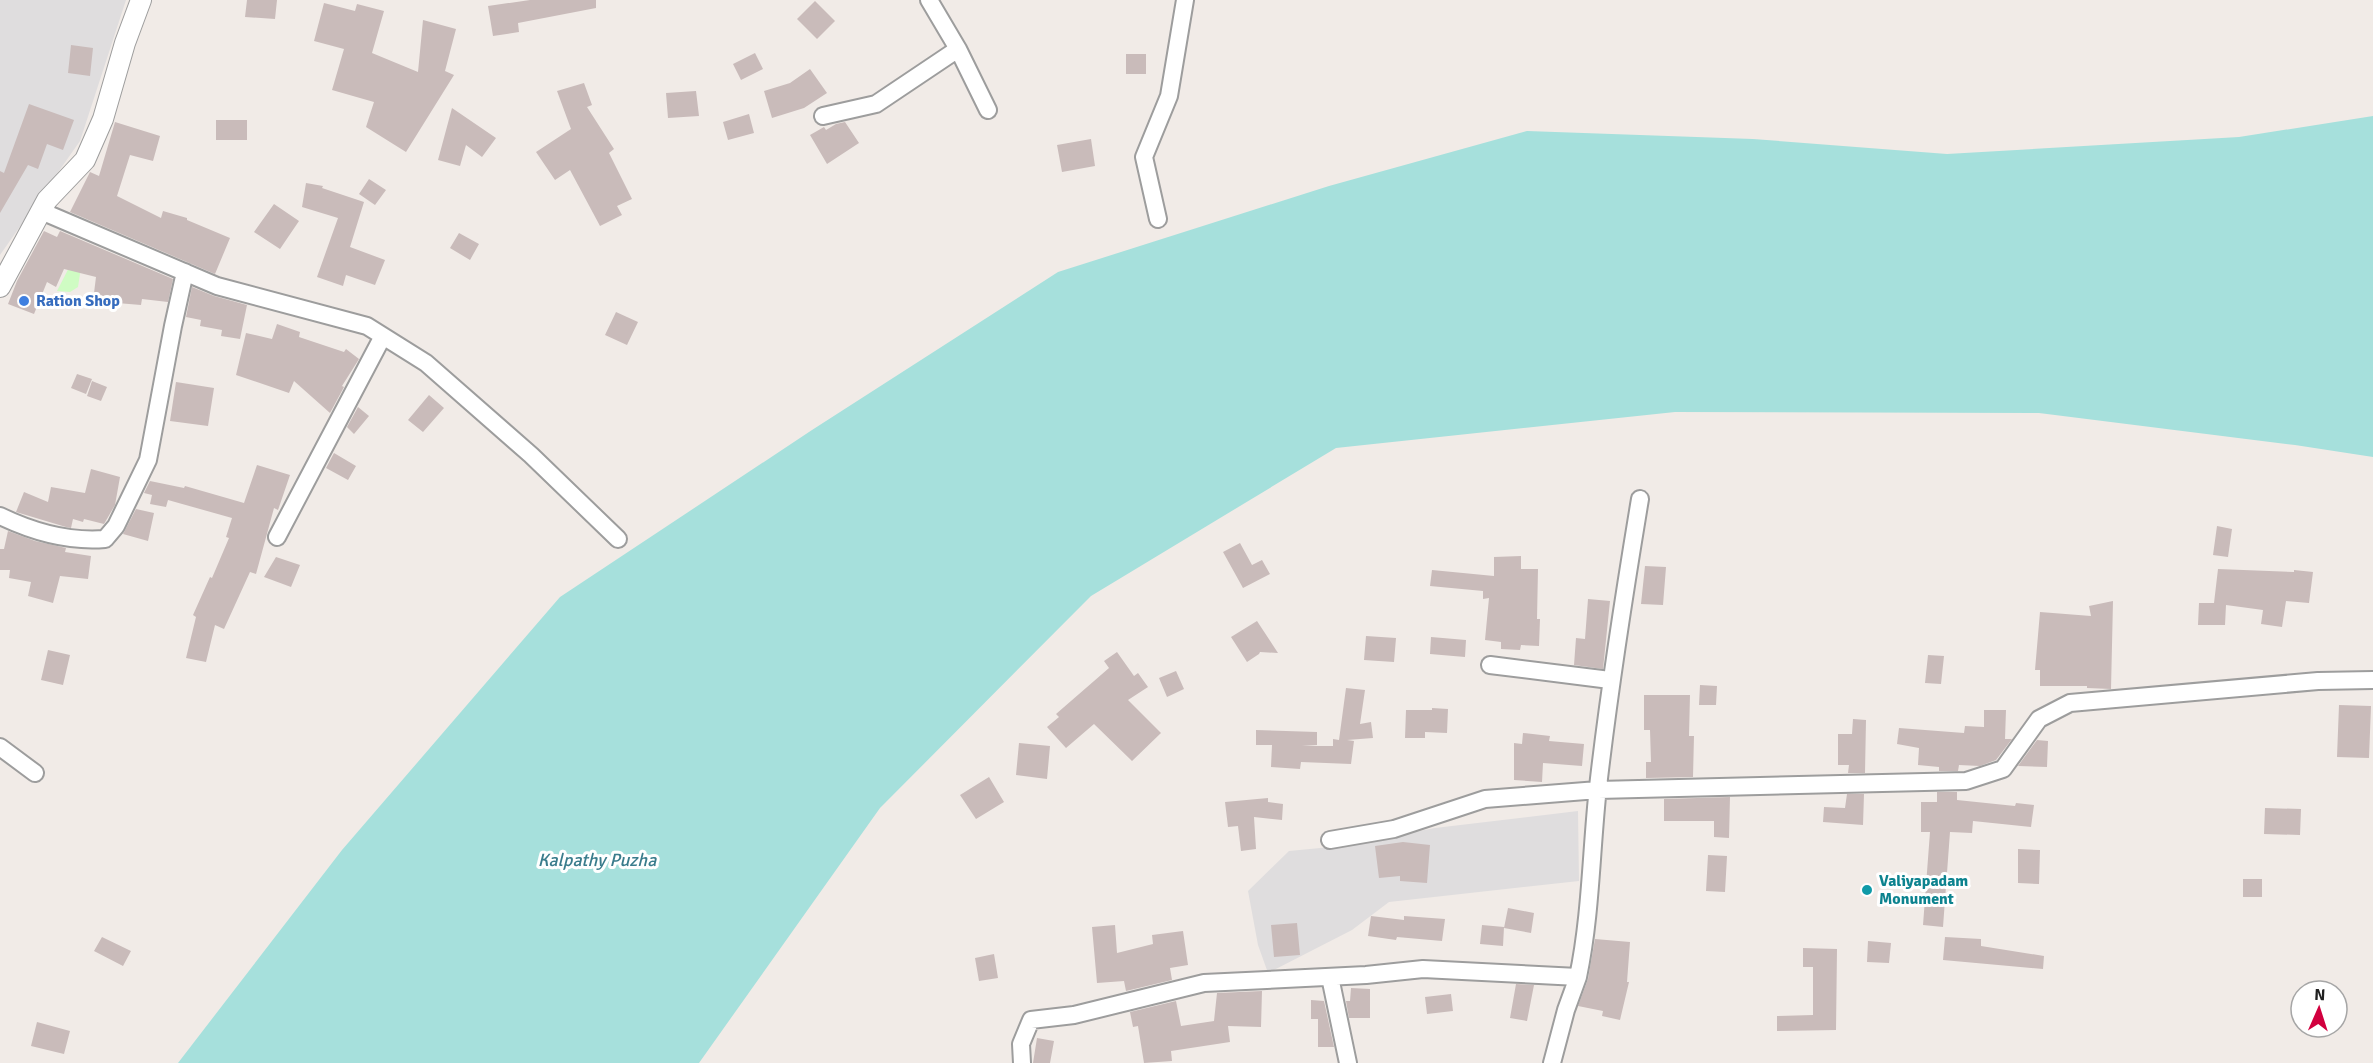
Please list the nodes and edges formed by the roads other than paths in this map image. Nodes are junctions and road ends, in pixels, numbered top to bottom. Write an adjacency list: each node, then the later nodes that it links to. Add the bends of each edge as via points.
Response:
1 (141, 0): 7 (street, via 103,119 85,160)
2 (929, 0): 4 (street)
3 (1185, 0): 8 (street, via 1169,96 1144,157)
4 (958, 49): 5 (street); 6 (street, via 876,104)
5 (988, 110)
6 (823, 116)
7 (41, 211): 9 (street); 10 (street)
8 (1158, 219)
9 (185, 272): 11 (street, via 217,286 368,326); 13 (street, via 148,460 116,526 105,539 79,541)
10 (0, 287)
11 (383, 336): 14 (street); 15 (street, via 426,363 531,455)
12 (1640, 499): 17 (street)
13 (0, 516)
14 (277, 537)
15 (618, 539)
16 (1490, 665): 17 (street)
17 (1610, 680): 21 (street)
18 (2373, 680): 21 (street, via 2319,681 2070,703 2039,719 2003,769 1966,781)
19 (0, 747): 20 (street)
20 (35, 773)
21 (1598, 790): 22 (street, via 1485,799 1394,829); 24 (street, via 1585,941)
22 (1330, 840)
23 (1330, 977): 24 (street, via 1423,969); 25 (street, via 1204,983 1074,1015 1030,1020 1021,1044); 26 (street)
24 (1578, 977): 27 (street)
25 (1022, 1063)
26 (1348, 1063)
27 (1552, 1063)

